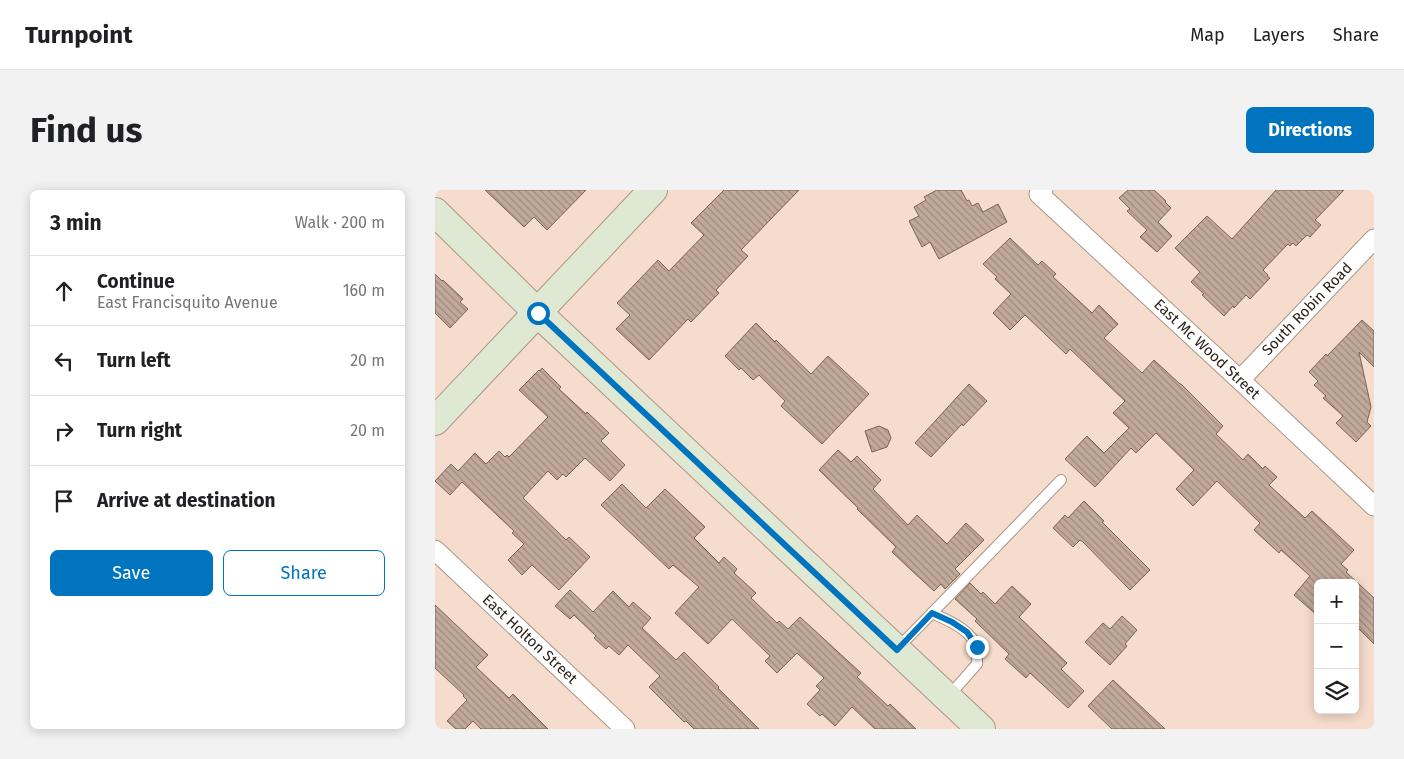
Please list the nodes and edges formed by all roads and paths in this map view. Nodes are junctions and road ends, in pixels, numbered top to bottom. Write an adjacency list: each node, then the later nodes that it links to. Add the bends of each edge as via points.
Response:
1 (653, 190): 5 (street)
2 (1041, 192): 6 (street, East Mc Wood Street)
3 (435, 212): 5 (street)
4 (1374, 239): 6 (street, South Robin Road)
5 (538, 313): 7 (street); 12 (street)
6 (1241, 380): 9 (street, East Mc Wood Street)
7 (435, 421)
8 (1061, 480): 11 (lane)
9 (1374, 506)
10 (435, 550): 14 (street, East Holton Street)
11 (932, 613): 12 (lane); 13 (lane, via 967,632 977,647 977,664)
12 (897, 650): 13 (street)
13 (948, 697): 15 (street)
14 (625, 729)
15 (981, 729)

